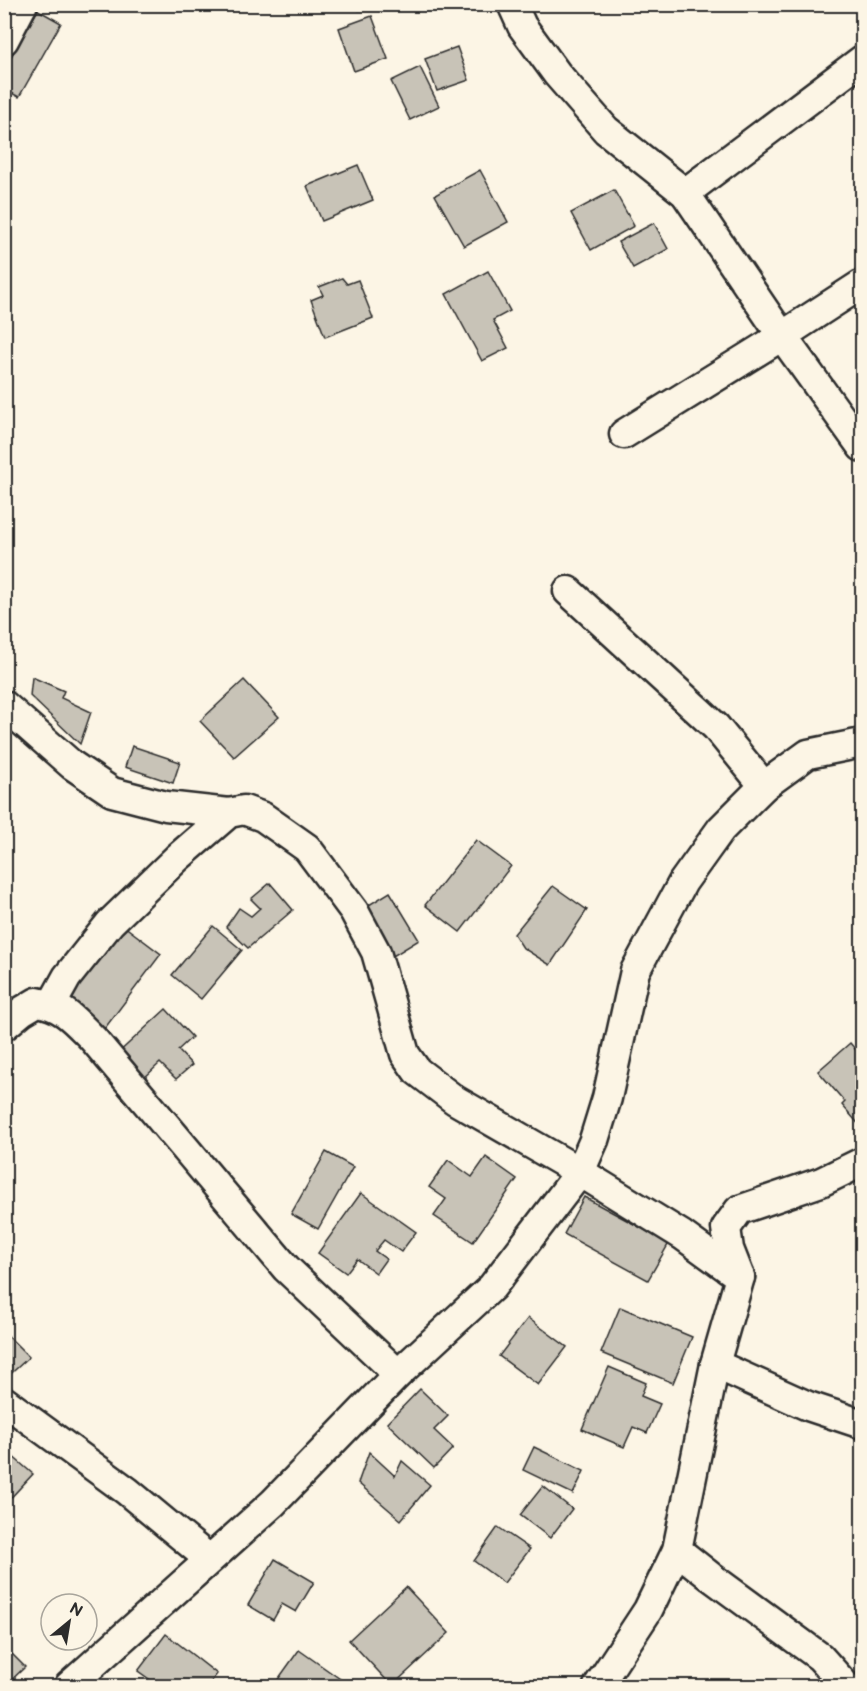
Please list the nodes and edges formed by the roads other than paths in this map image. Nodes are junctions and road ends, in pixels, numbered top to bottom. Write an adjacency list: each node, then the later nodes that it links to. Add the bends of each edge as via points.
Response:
1 (23, 4): 3 (street)
2 (512, 4): 5 (street, via 522,26 557,74 606,130)
3 (4, 40)
4 (862, 60): 5 (street)
5 (685, 193): 7 (street)
6 (862, 284): 7 (street)
7 (782, 336): 8 (street); 9 (street)
8 (624, 434)
9 (862, 447)
10 (568, 591): 13 (street, via 716,727)
11 (4, 705): 14 (street, via 72,765 112,792 166,806)
12 (862, 743): 13 (street, via 808,754)
13 (764, 786): 18 (street, via 721,829 683,882 635,971 607,1098)
14 (229, 813): 15 (street, via 110,923 67,977); 18 (street, via 244,810 263,817 307,848 354,910 376,952 405,1054 417,1071 455,1100)
15 (52, 1004): 16 (street, via 37,1002); 21 (street, via 94,1040 286,1268)
16 (4, 1026)
17 (862, 1162): 19 (street, via 820,1182 739,1210 726,1228)
18 (580, 1172): 19 (street, via 682,1235); 21 (street, via 492,1287)
19 (740, 1277): 20 (street)
20 (715, 1364): 23 (street, via 808,1406); 24 (street)
21 (398, 1374): 25 (street, via 273,1503)
22 (4, 1401): 25 (street, via 127,1491)
23 (862, 1424)
24 (677, 1550): 27 (street, via 648,1610); 28 (street, via 820,1657)
25 (209, 1560): 26 (street)
26 (69, 1686)
27 (598, 1686)
28 (846, 1686)

